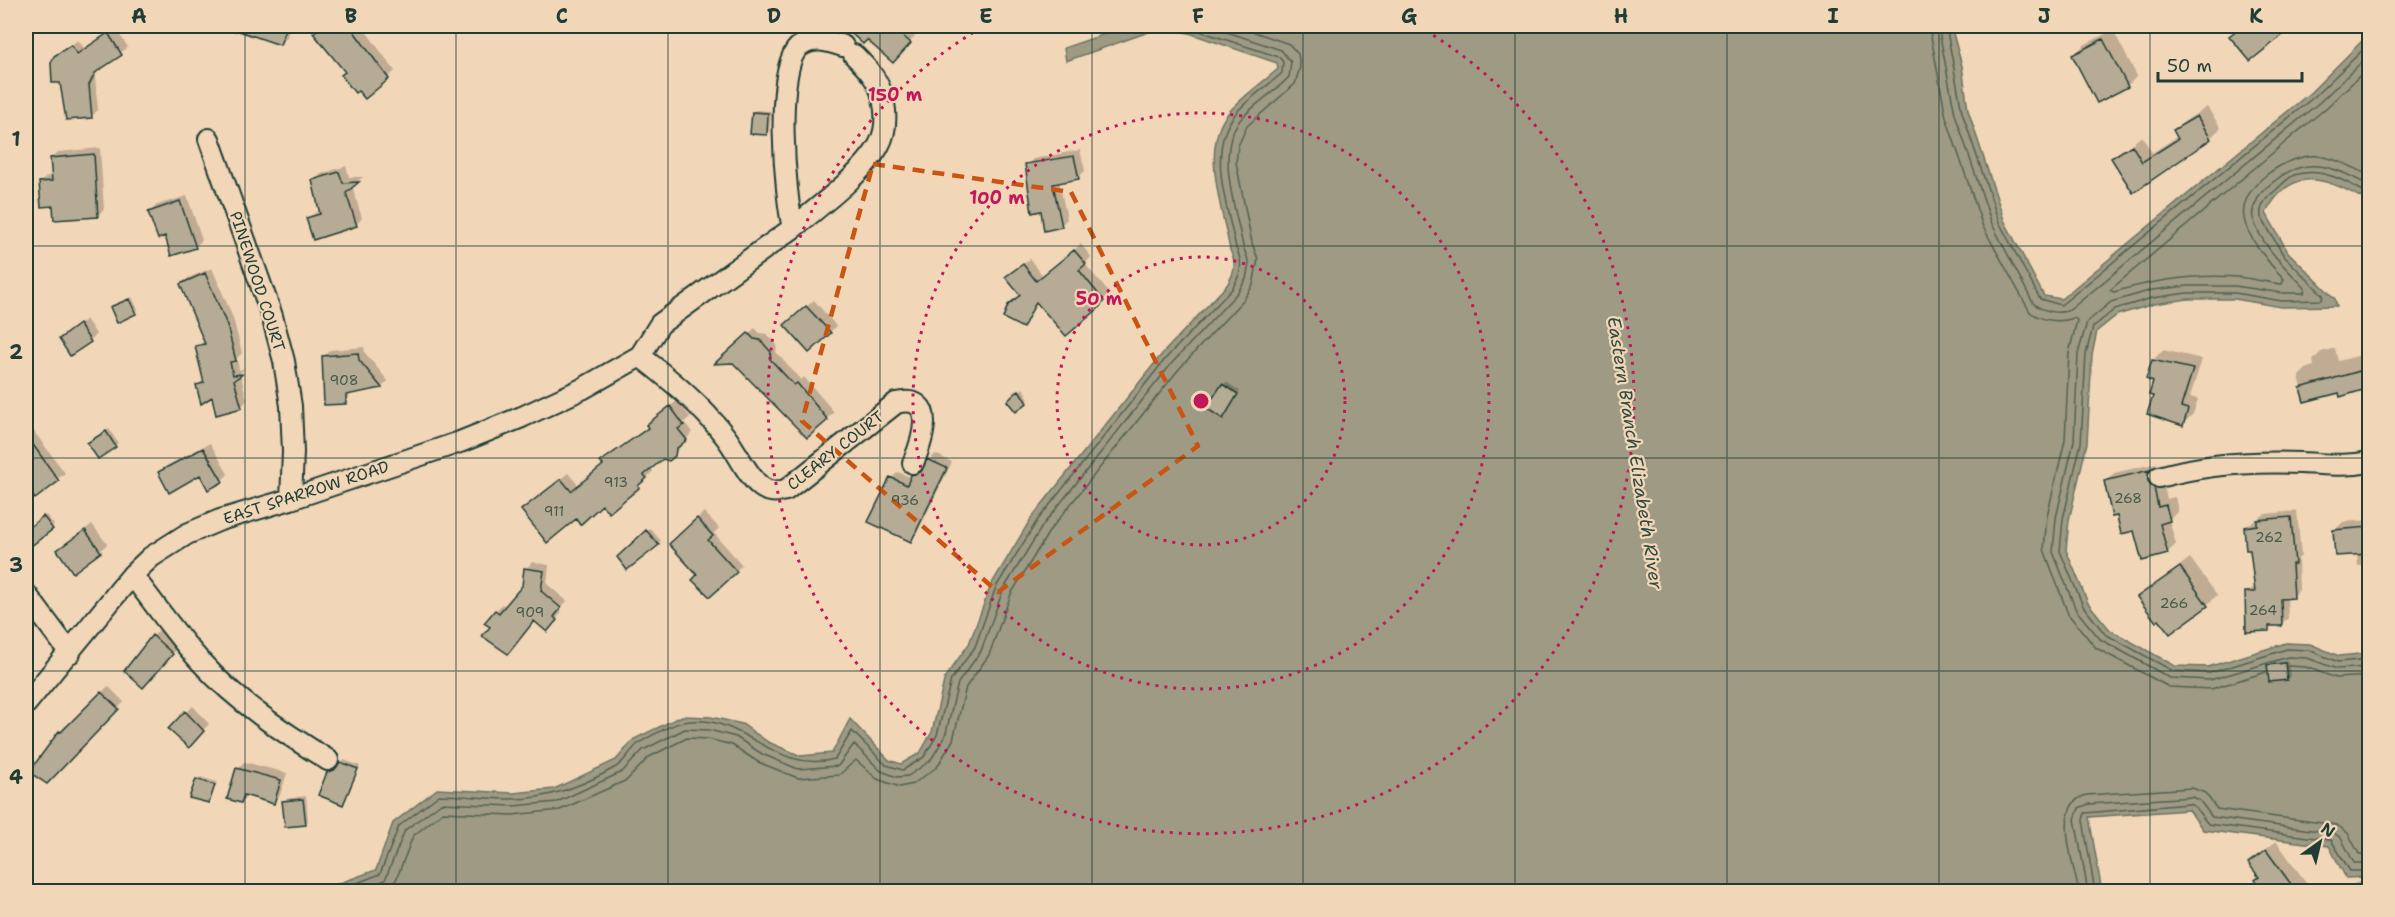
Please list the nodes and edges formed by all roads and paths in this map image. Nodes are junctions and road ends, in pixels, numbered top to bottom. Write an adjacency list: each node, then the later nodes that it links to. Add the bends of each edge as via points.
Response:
1 (209, 139): 7 (street, PINEWOOD COURT, via 272,316 284,361 291,406)
2 (793, 228): 2 (street, via 784,150 787,75 799,47 812,40 824,40 848,50 873,76 882,97 883,134 878,147 858,170); 3 (street, via 660,324)
3 (640, 356): 5 (street, CLEARY COURT, via 704,411 759,486 768,491 786,490 896,403 905,401 922,411 925,422); 7 (street, EAST SPARROW ROAD, via 522,417)
4 (2370, 462): 6 (street, via 2346,467 2301,463 2216,466)
5 (913, 463)
6 (2159, 477)
7 (291, 499): 8 (street, EAST SPARROW ROAD, via 187,534 151,557)
8 (132, 575): 10 (street, EAST SPARROW ROAD); 12 (street, via 200,662 223,685 282,731)
9 (26, 594): 10 (street)
10 (70, 653): 11 (street, EAST SPARROW ROAD)
11 (26, 704)
12 (328, 760)

